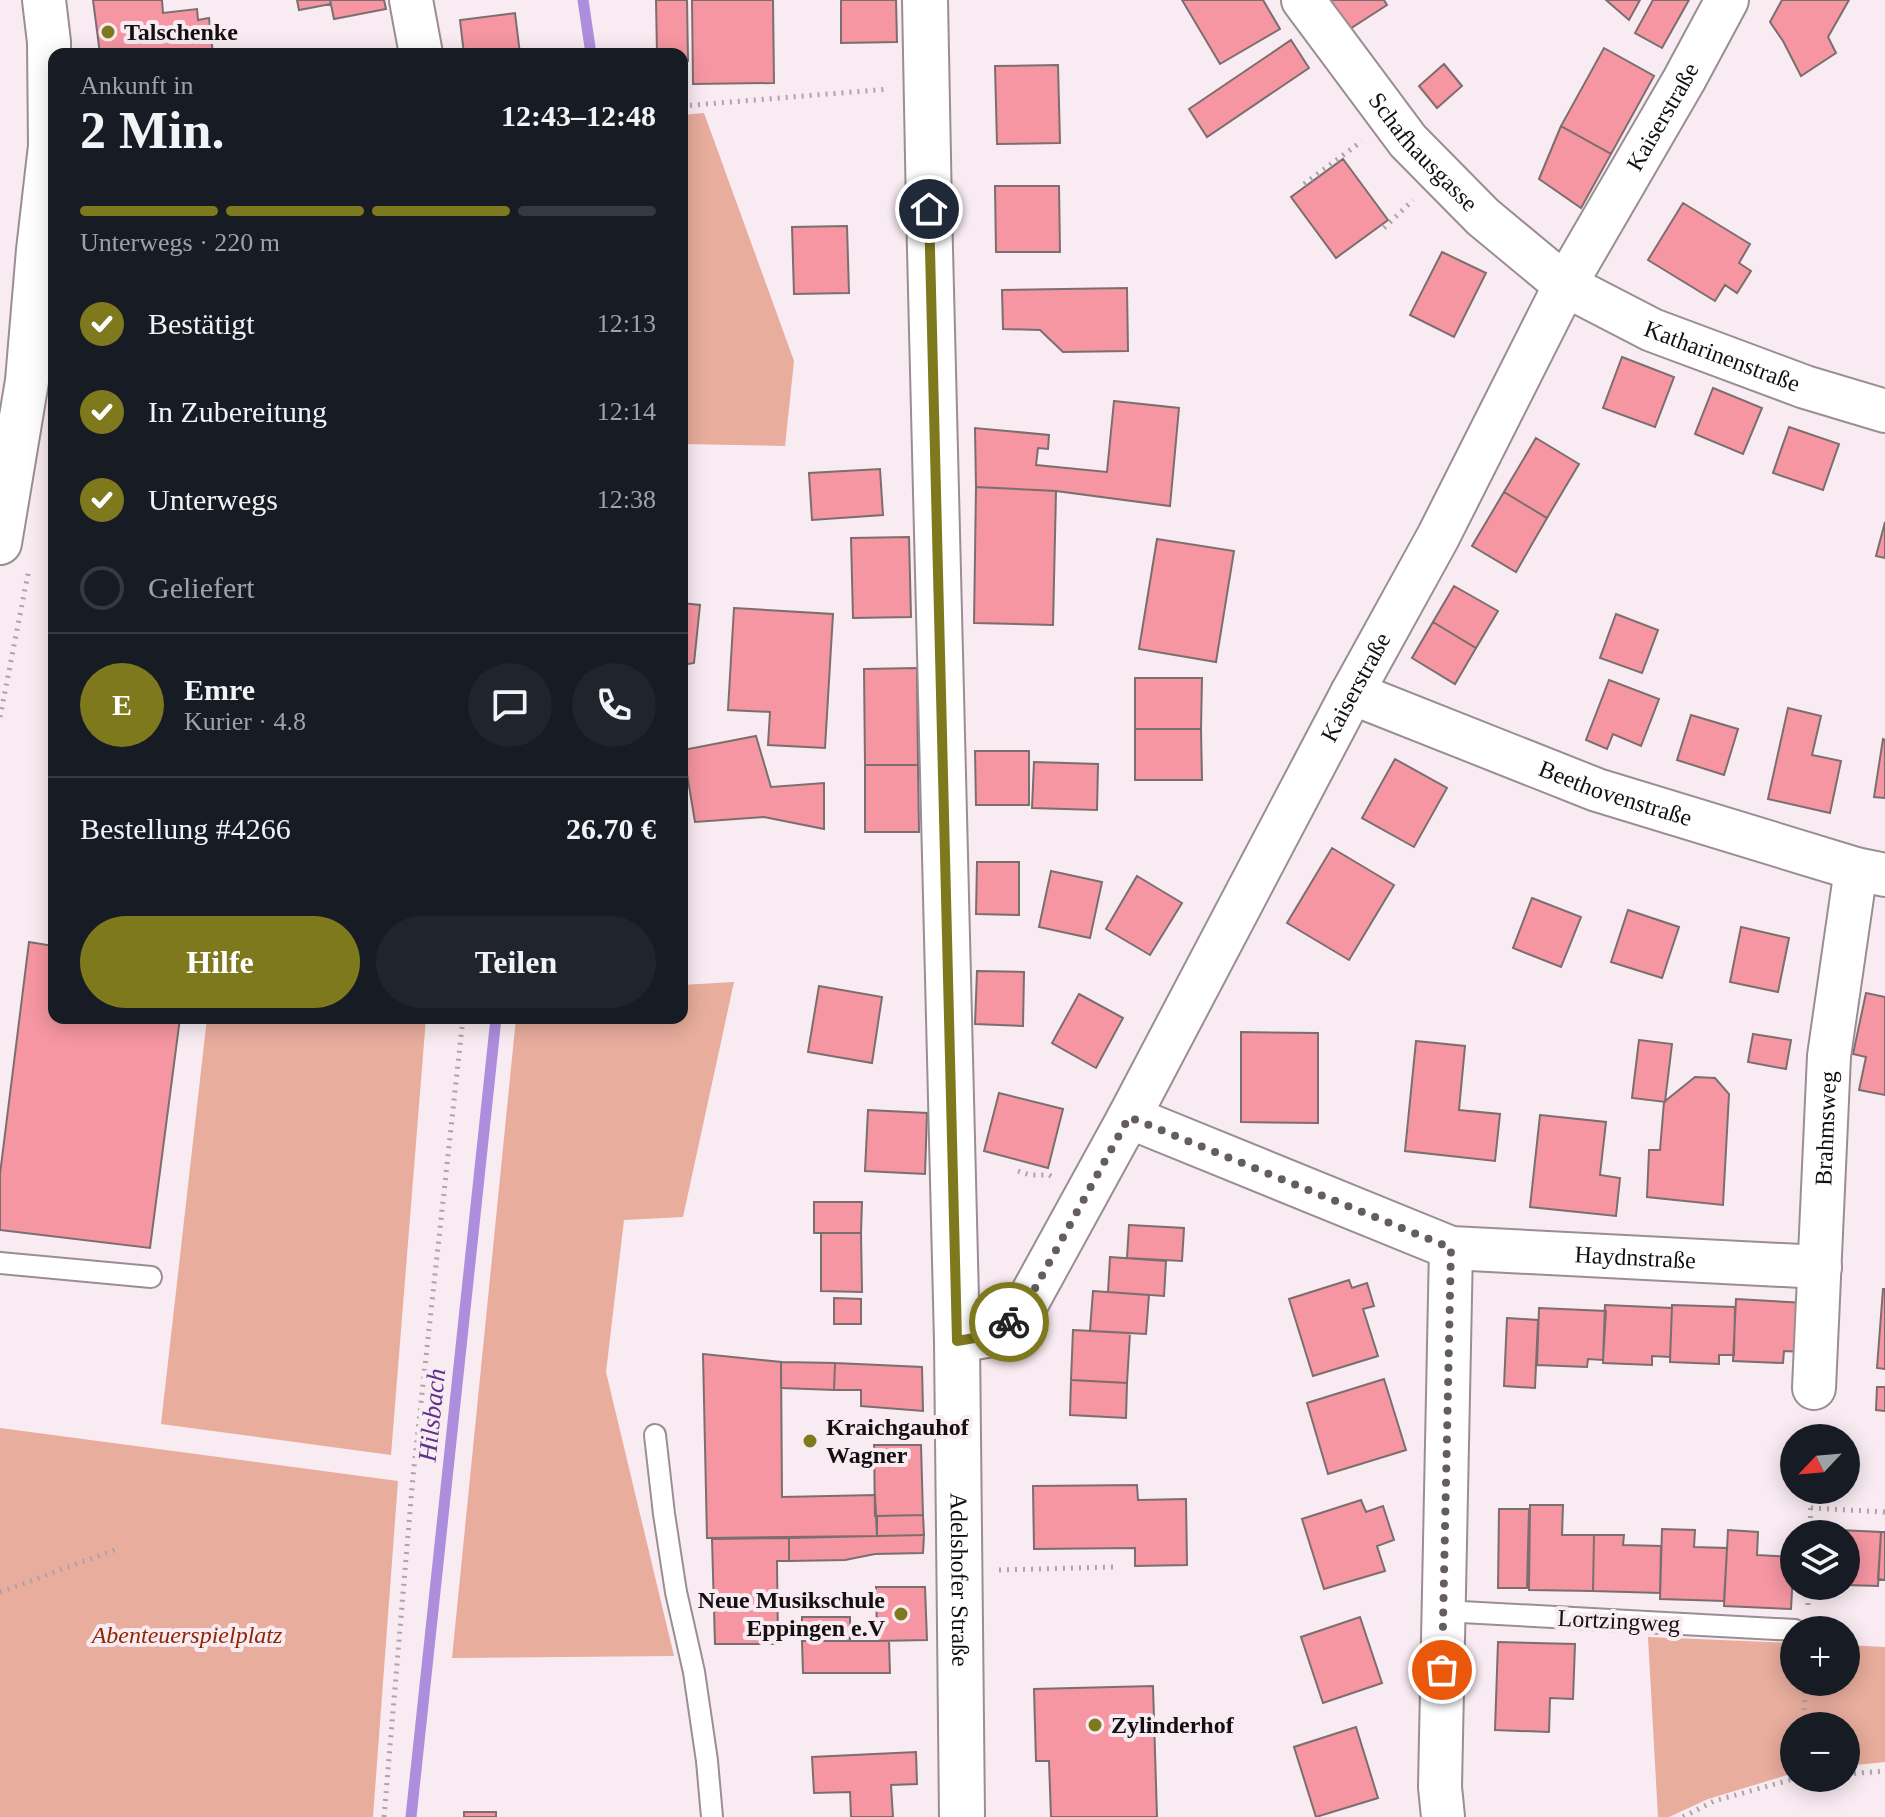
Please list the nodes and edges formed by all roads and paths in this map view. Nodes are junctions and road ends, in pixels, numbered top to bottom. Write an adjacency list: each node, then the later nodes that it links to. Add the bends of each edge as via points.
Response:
1 (44, 0): 6 (street)
2 (411, 0): 7 (street)
3 (925, 0): 8 (street, Adelshofer Straße)
4 (1303, 0): 10 (street, Schafhausgasse)
5 (1727, 0): 13 (street, Kaiserstraße)
6 (49, 48)
7 (420, 48)
8 (926, 86): 9 (path); 24 (street, Adelshofer Straße)
9 (688, 106)
10 (1391, 119): 12 (path); 13 (street, Schafhausgasse, via 1483,217)
11 (48, 176): 15 (street, via 27,381)
12 (1304, 184)
13 (1565, 285): 14 (street, Katharinenstraße, via 1652,330); 16 (street, Kaiserstraße, via 1438,537)
14 (1885, 411)
15 (0, 543)
16 (1352, 693): 17 (street, Beethovenstraße, via 1597,790); 19 (street, Kaiserstraße)
17 (1871, 872): 22 (street, Brahmsweg, via 1829,1056)
18 (462, 1024): 40 (path, via 413,1476)
19 (1129, 1117): 20 (street, Haydnstraße); 24 (street, Kaiserstraße, via 1027,1303 998,1334)
20 (1451, 1248): 22 (street, Haydnstraße); 35 (street)
21 (0, 1263): 23 (lane)
22 (1820, 1267): 25 (street, Brahmsweg)
23 (151, 1277)
24 (957, 1341): 33 (street, Adelshofer Straße)
25 (1814, 1388)
26 (655, 1435): 41 (lane)
27 (1811, 1504): 28 (path)
28 (1811, 1508): 29 (path); 30 (path)
29 (1885, 1512)
30 (1811, 1520)
31 (120, 1548): 34 (path)
32 (1114, 1567): 33 (path)
33 (960, 1572): 42 (street, Adelshofer Straße)
34 (0, 1592)
35 (1443, 1611): 36 (lane, Lortzingweg); 43 (street)
36 (1780, 1629)
37 (1885, 1771): 38 (path)
38 (1860, 1773)
39 (1780, 1783): 44 (path, via 1714,1801)
40 (384, 1817)
41 (712, 1817)
42 (962, 1817)
43 (1443, 1817)
44 (1683, 1817)

